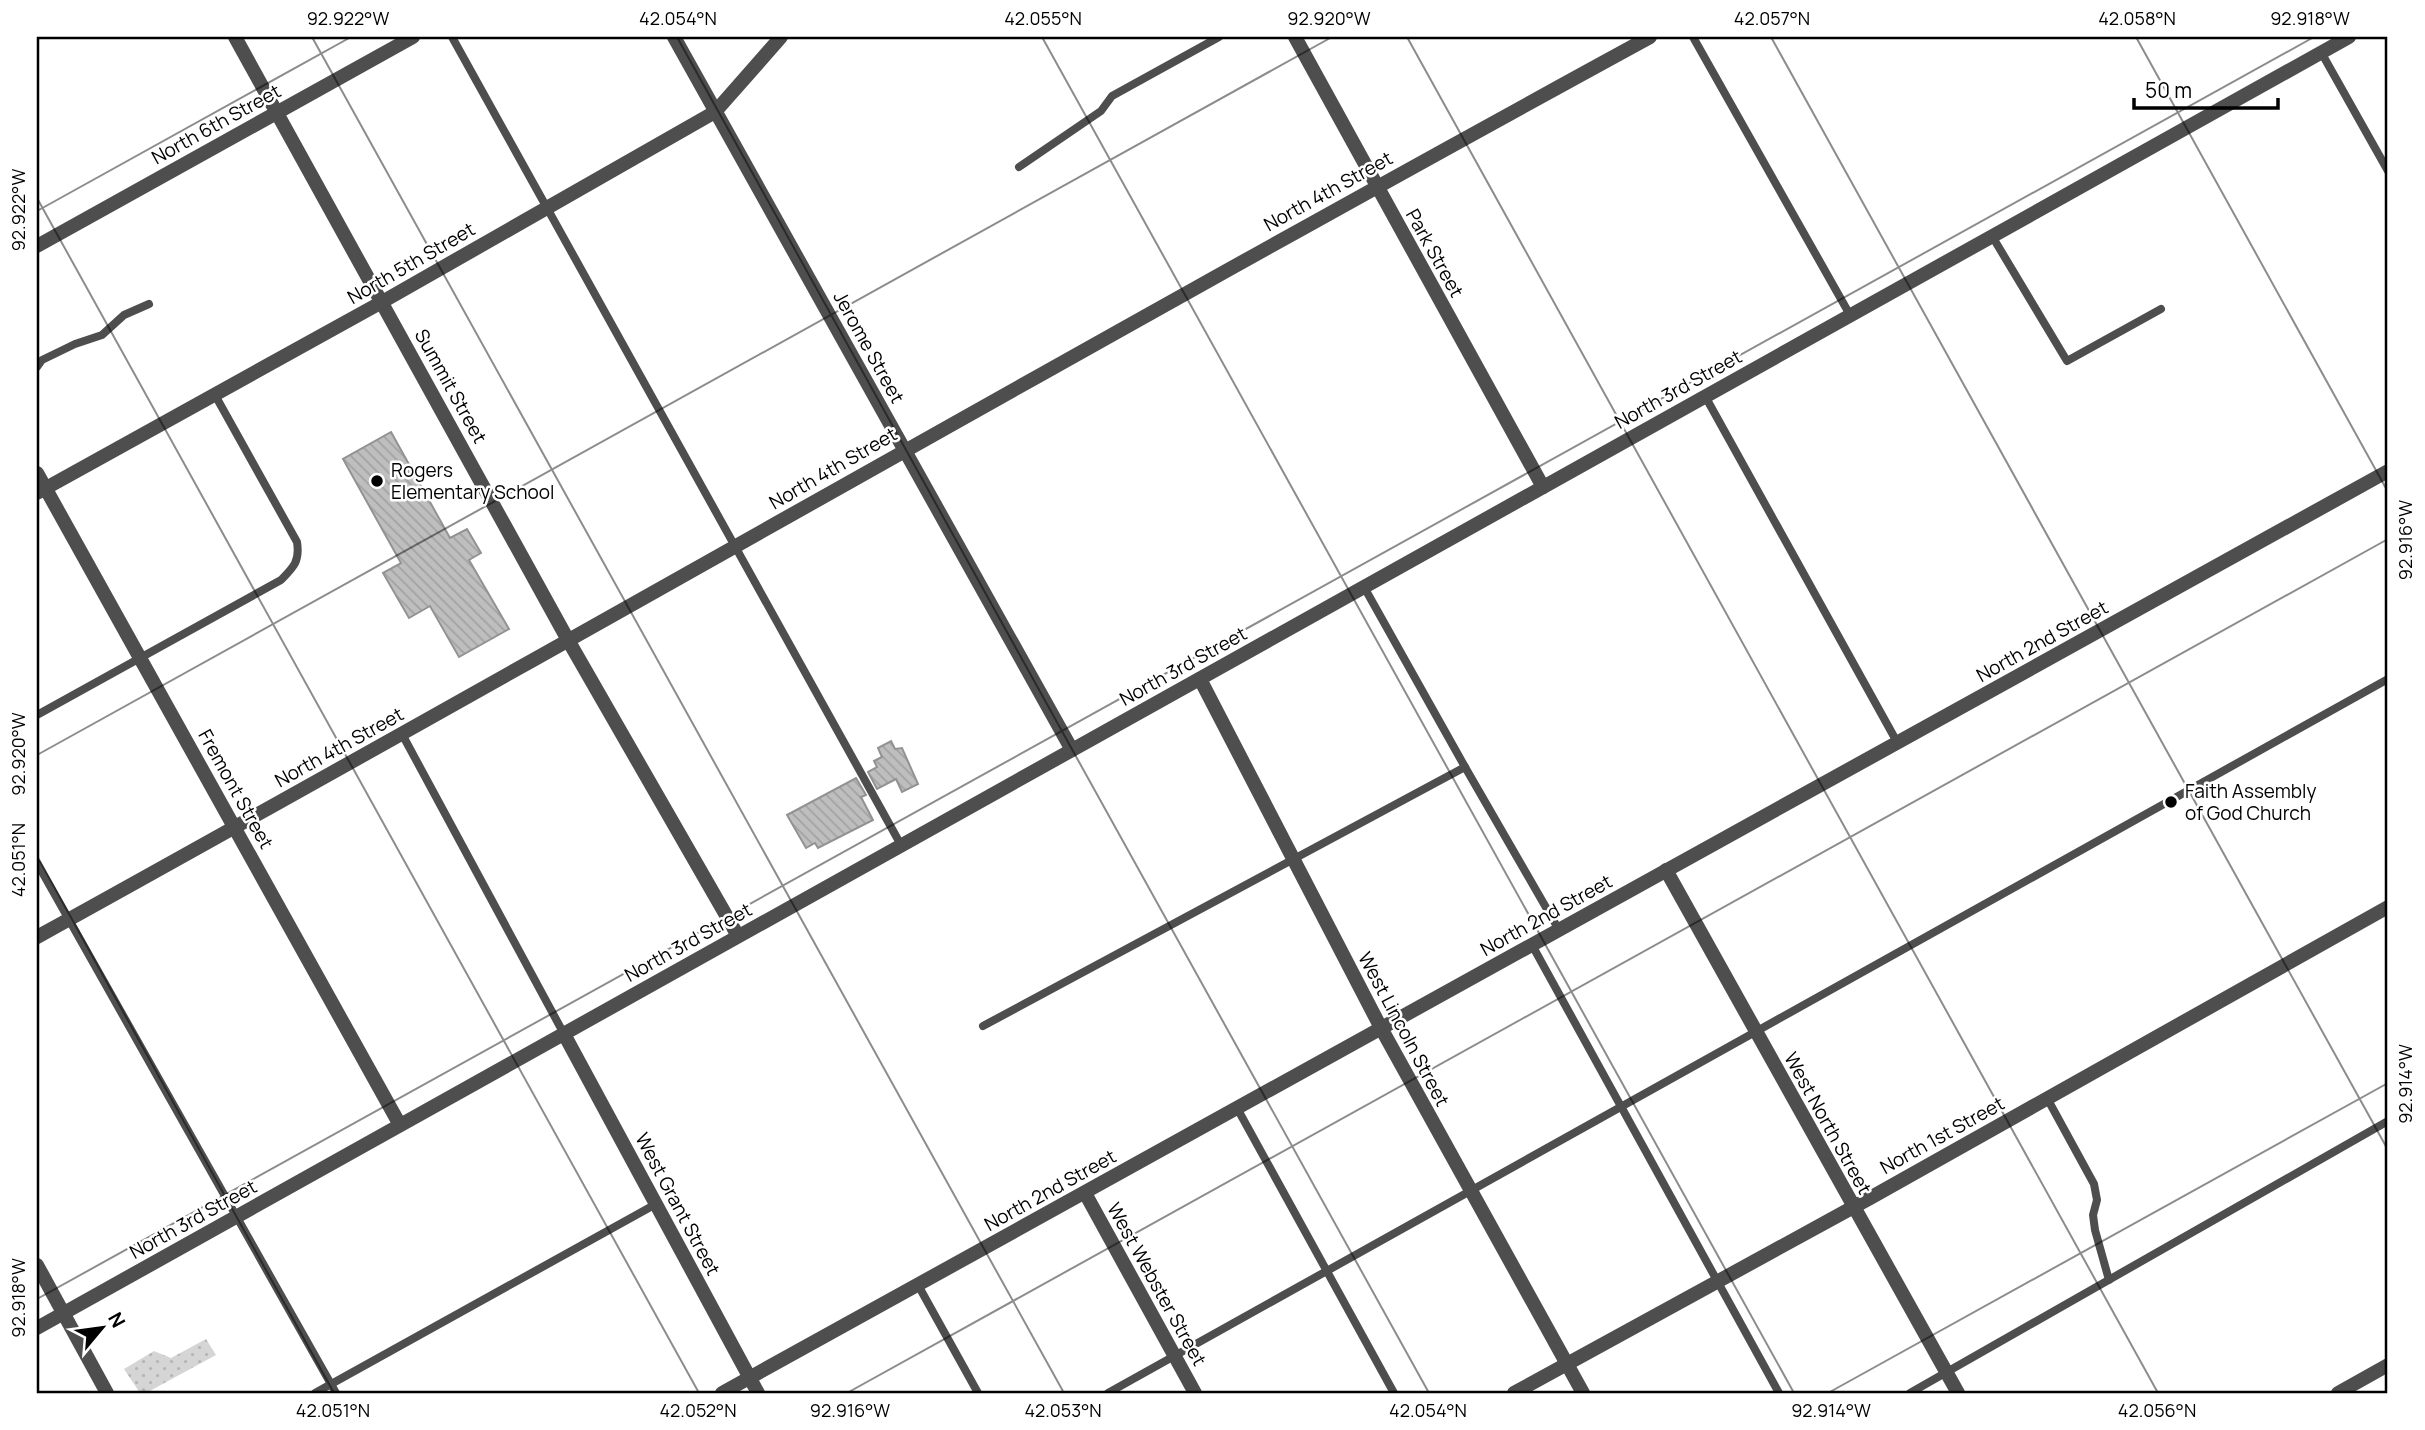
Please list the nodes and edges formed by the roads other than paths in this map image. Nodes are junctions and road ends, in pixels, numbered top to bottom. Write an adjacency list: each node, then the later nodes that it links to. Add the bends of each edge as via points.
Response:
1 (235, 37): 12 (street, Summit Street)
2 (413, 37): 12 (street, North 6th Street)
3 (452, 37): 17 (lane)
4 (674, 37): 13 (street, Jerome Street)
5 (781, 37): 13 (street, North 5th Street)
6 (1219, 37): 14 (lane, via 1112,96 1101,111)
7 (1295, 37): 16 (street, Park Street)
8 (1650, 37): 16 (street, North 4th Street)
9 (1693, 37): 23 (lane)
10 (2348, 37): 11 (street, North 3rd Street)
11 (2321, 52): 15 (lane); 18 (street, North 3rd Street)
12 (277, 112): 19 (street, North 6th Street); 20 (street, Summit Street)
13 (715, 112): 17 (street, North 5th Street); 27 (street, Jerome Street)
14 (1019, 167)
15 (2388, 172)
16 (1376, 186): 27 (street, North 4th Street); 30 (street, Park Street)
17 (547, 208): 20 (street, North 5th Street); 32 (lane)
18 (1992, 236): 22 (lane, via 2067,361); 23 (street, North 3rd Street)
19 (37, 246)
20 (382, 302): 25 (street, North 5th Street); 34 (street, Summit Street)
21 (149, 304): 24 (lane, via 124,315 102,335 42,360)
22 (2161, 309)
23 (1850, 315): 26 (street, North 3rd Street)
24 (37, 367)
25 (215, 395): 31 (street, North 5th Street); 35 (lane, via 297,542 299,554 281,580)
26 (1705, 396): 30 (street, North 3rd Street); 40 (lane)
27 (904, 449): 32 (street, North 4th Street); 41 (street, Jerome Street)
28 (2388, 471): 40 (street, North 2nd Street)
29 (37, 473): 31 (street, Fremont Street)
30 (1543, 487): 33 (street, North 3rd Street)
31 (41, 491): 35 (street, Fremont Street)
32 (735, 547): 34 (street, North 4th Street); 44 (lane)
33 (1364, 587): 36 (street, North 3rd Street); 42 (lane)
34 (568, 640): 39 (street, North 4th Street); 51 (street, Summit Street)
35 (140, 657): 38 (lane); 43 (street, Fremont Street)
36 (1200, 679): 41 (street, North 3rd Street); 45 (street, West Lincoln Street)
37 (2388, 680): 56 (lane)
38 (37, 715)
39 (401, 734): 43 (street, North 4th Street); 57 (lane)
40 (1897, 743): 47 (street, North 2nd Street)
41 (1072, 750): 44 (street, North 3rd Street)
42 (1465, 767): 45 (lane); 50 (lane)
43 (235, 828): 49 (street, North 4th Street); 62 (street, Fremont Street)
44 (901, 845): 51 (street, North 3rd Street)
45 (1293, 858): 54 (lane); 55 (street, West Lincoln Street)
46 (37, 863): 49 (lane)
47 (1666, 870): 50 (street, North 2nd Street); 56 (street, West North Street)
48 (2388, 907): 58 (street, North 1st Street)
49 (68, 920): 52 (street, North 4th Street); 67 (lane)
50 (1559, 930): 53 (street, North 2nd Street)
51 (738, 936): 57 (street, North 3rd Street)
52 (37, 937)
53 (1532, 945): 55 (street, North 2nd Street); 60 (lane)
54 (983, 1026)
55 (1381, 1028): 59 (street, North 2nd Street); 63 (street, West Lincoln Street)
56 (1757, 1033): 60 (lane); 66 (street, West North Street)
57 (564, 1034): 62 (street, North 3rd Street); 65 (street, West Grant Street)
58 (2047, 1098): 66 (street, North 1st Street); 70 (lane, via 2094,1184 2095,1230)
59 (1237, 1108): 64 (street, North 2nd Street); 69 (lane)
60 (1622, 1108): 63 (lane); 71 (lane)
61 (2388, 1121): 70 (lane)
62 (400, 1125): 67 (street, North 3rd Street)
63 (1472, 1192): 69 (lane); 76 (street, West Lincoln Street)
64 (1085, 1193): 72 (street, North 2nd Street); 75 (street, West Webster Street)
65 (656, 1204): 79 (street, West Grant Street); 80 (lane)
66 (1853, 1207): 71 (street, North 1st Street); 78 (street, West North Street)
67 (235, 1217): 73 (street, North 3rd Street); 80 (lane)
68 (37, 1265): 73 (street)
69 (1327, 1272): 75 (lane); 88 (lane)
70 (2109, 1280): 78 (lane)
71 (1717, 1281): 76 (street, North 1st Street); 91 (lane)
72 (918, 1285): 79 (street, North 2nd Street); 85 (lane)
73 (64, 1313): 74 (street, North 3rd Street); 81 (street)
74 (37, 1328)
75 (1174, 1356): 86 (lane); 87 (street, West Webster Street)
76 (1567, 1363): 89 (street, North 1st Street); 90 (street, West Lincoln Street)
77 (2388, 1365): 94 (street)
78 (1946, 1373): 92 (lane); 93 (street, West North Street)
79 (750, 1378): 83 (street, North 2nd Street); 84 (street, West Grant Street)
80 (333, 1389): 82 (lane)
81 (107, 1393)
82 (315, 1393)
83 (722, 1393)
84 (758, 1393)
85 (978, 1393)
86 (1108, 1393)
87 (1195, 1393)
88 (1394, 1393)
89 (1514, 1393)
90 (1583, 1393)
91 (1779, 1393)
92 (1910, 1393)
93 (1958, 1393)
94 (2338, 1393)

